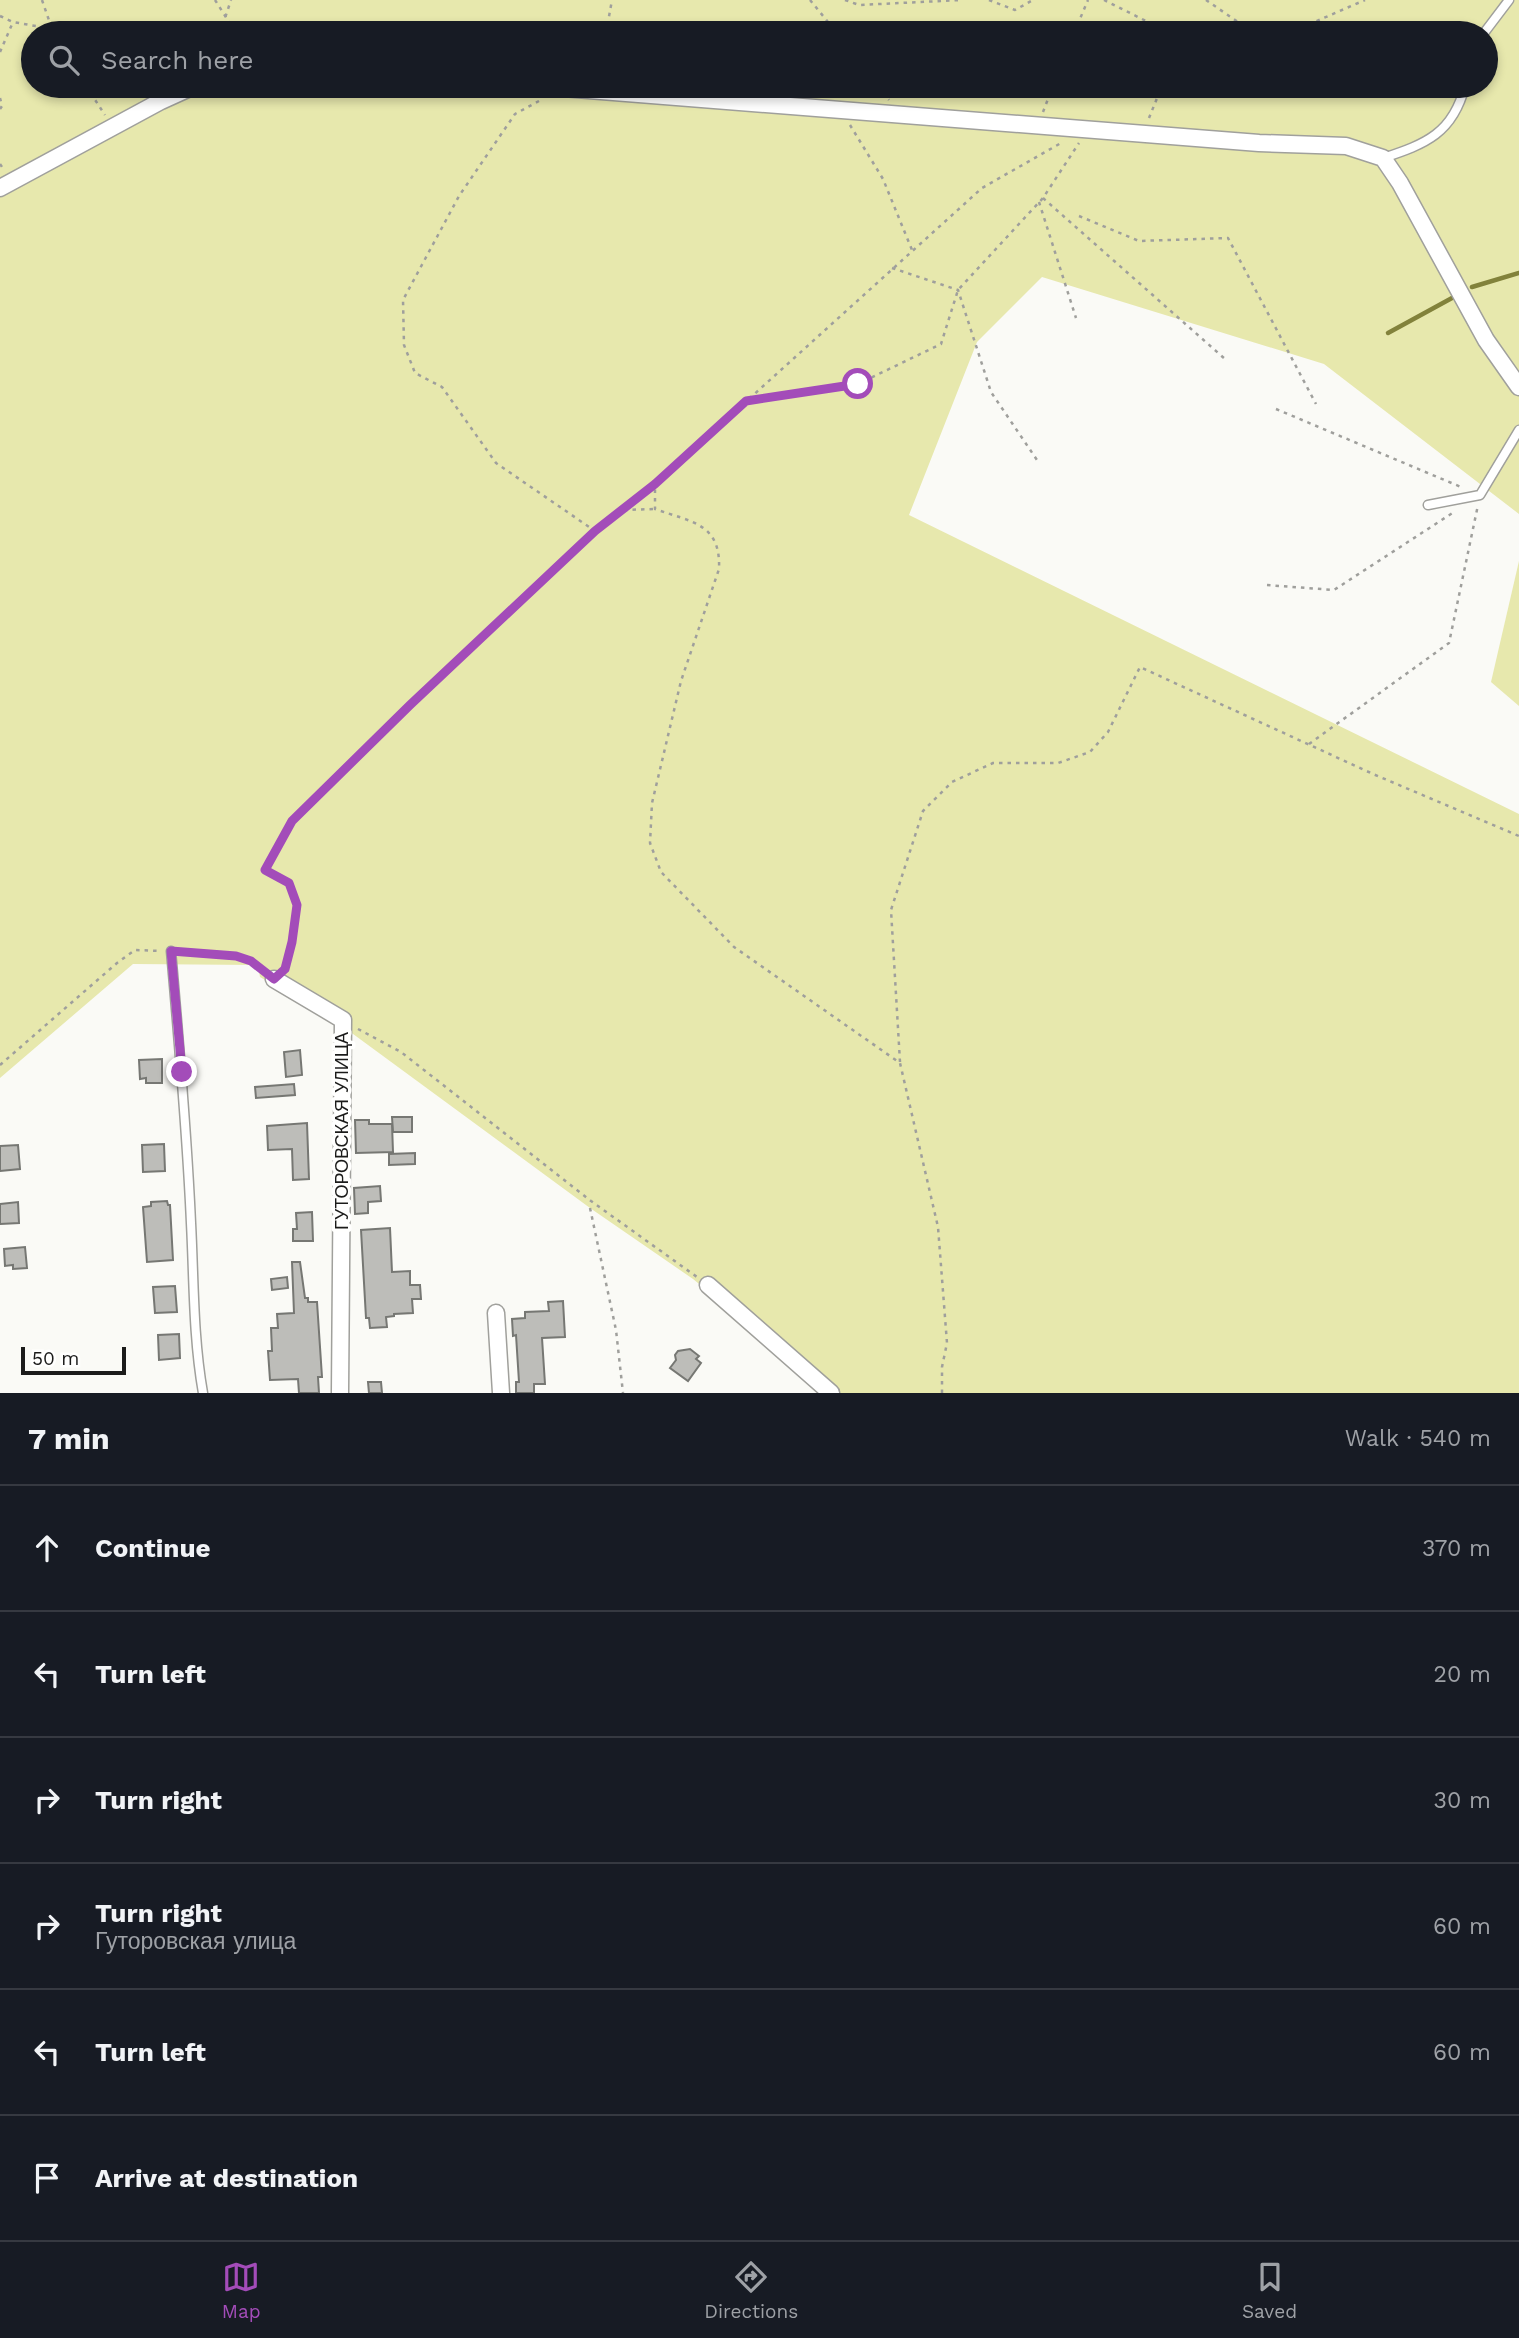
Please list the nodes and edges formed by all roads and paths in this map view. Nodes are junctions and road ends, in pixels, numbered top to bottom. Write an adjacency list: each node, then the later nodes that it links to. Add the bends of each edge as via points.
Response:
1 (42, 0): 17 (path)
2 (215, 0): 15 (path)
3 (231, 0): 15 (path)
4 (612, 0): 20 (path)
5 (810, 0): 21 (path)
6 (845, 0): 7 (path, via 859,5)
7 (961, 0)
8 (989, 0): 9 (path, via 1015,10)
9 (1033, 0)
10 (1087, 0): 22 (path)
11 (1104, 0): 23 (path)
12 (1206, 0): 24 (path)
13 (1365, 0): 25 (path)
14 (1509, 0): 26 (lane)
15 (224, 15): 18 (path); 19 (path)
16 (0, 16): 27 (path)
17 (50, 21)
18 (223, 21)
19 (228, 21)
20 (608, 21)
21 (827, 21)
22 (1079, 21)
23 (1146, 21)
24 (1237, 21)
25 (1317, 21)
26 (1493, 21)
27 (13, 22): 28 (path); 29 (path)
28 (21, 24)
29 (0, 52)
30 (0, 98): 38 (path)
31 (94, 98): 41 (path)
32 (171, 98): 41 (street)
33 (533, 98): 67 (path, via 515,114 459,196 402,300 404,345 415,373 442,387 496,463)
34 (628, 98): 39 (street)
35 (1048, 98): 40 (path)
36 (1158, 98): 43 (path)
37 (1462, 98): 45 (lane, via 1436,136)
38 (0, 109)
39 (841, 110): 40 (street); 50 (path, via 883,179)
40 (1038, 125): 42 (street)
41 (114, 127): 46 (street)
42 (1089, 129): 43 (street); 47 (path)
43 (1143, 133): 45 (street, via 1346,146)
44 (1064, 142): 50 (path, via 982,188)
45 (1383, 158): 55 (street, via 1486,340)
46 (0, 188)
47 (1043, 198): 48 (path); 54 (path)
48 (1039, 202): 52 (path); 53 (path)
49 (1079, 216): 57 (path, via 1139,241 1228,238)
50 (912, 250): 51 (path)
51 (892, 268): 52 (path); 56 (path)
52 (958, 290): 56 (path, via 942,344 858,384); 60 (path, via 991,392)
53 (1076, 318)
54 (1225, 359)
55 (1519, 387)
56 (746, 401): 61 (path)
57 (1316, 404)
58 (1276, 410): 62 (path)
59 (1519, 430): 62 (lane)
60 (1037, 460)
61 (655, 484): 64 (path); 65 (path)
62 (1480, 495): 63 (lane); 69 (path, via 1449,643)
63 (1427, 505)
64 (655, 509): 65 (path); 74 (path, via 700,526 714,537 720,554 681,681 652,803 650,843 661,872 734,947)
65 (622, 510): 67 (path)
66 (1458, 510): 68 (path, via 1334,590)
67 (595, 531): 72 (path, via 292,821 265,870 289,883 297,905 285,969)
68 (1267, 584)
69 (1309, 744): 70 (path); 74 (path, via 1140,667 1108,732 1090,752 1058,763 993,763 952,782 923,811 891,911)
70 (1519, 836)
71 (171, 951): 72 (path, via 236,956); 75 (path, via 135,950); 79 (lane, via 185,1114 195,1333)
72 (274, 979): 73 (street, ГУТОРОВСКАЯ УЛИЦА)
73 (343, 1020): 77 (path, via 401,1052 591,1201); 80 (street, ГУТОРОВСКАЯ УЛИЦА)
74 (900, 1063): 84 (path, via 938,1227 947,1343)
75 (0, 1065)
76 (590, 1208): 82 (path, via 616,1329)
77 (708, 1285): 83 (street)
78 (496, 1313): 81 (street)
79 (204, 1393)
80 (341, 1393)
81 (501, 1393)
82 (623, 1393)
83 (831, 1393)
84 (942, 1393)

